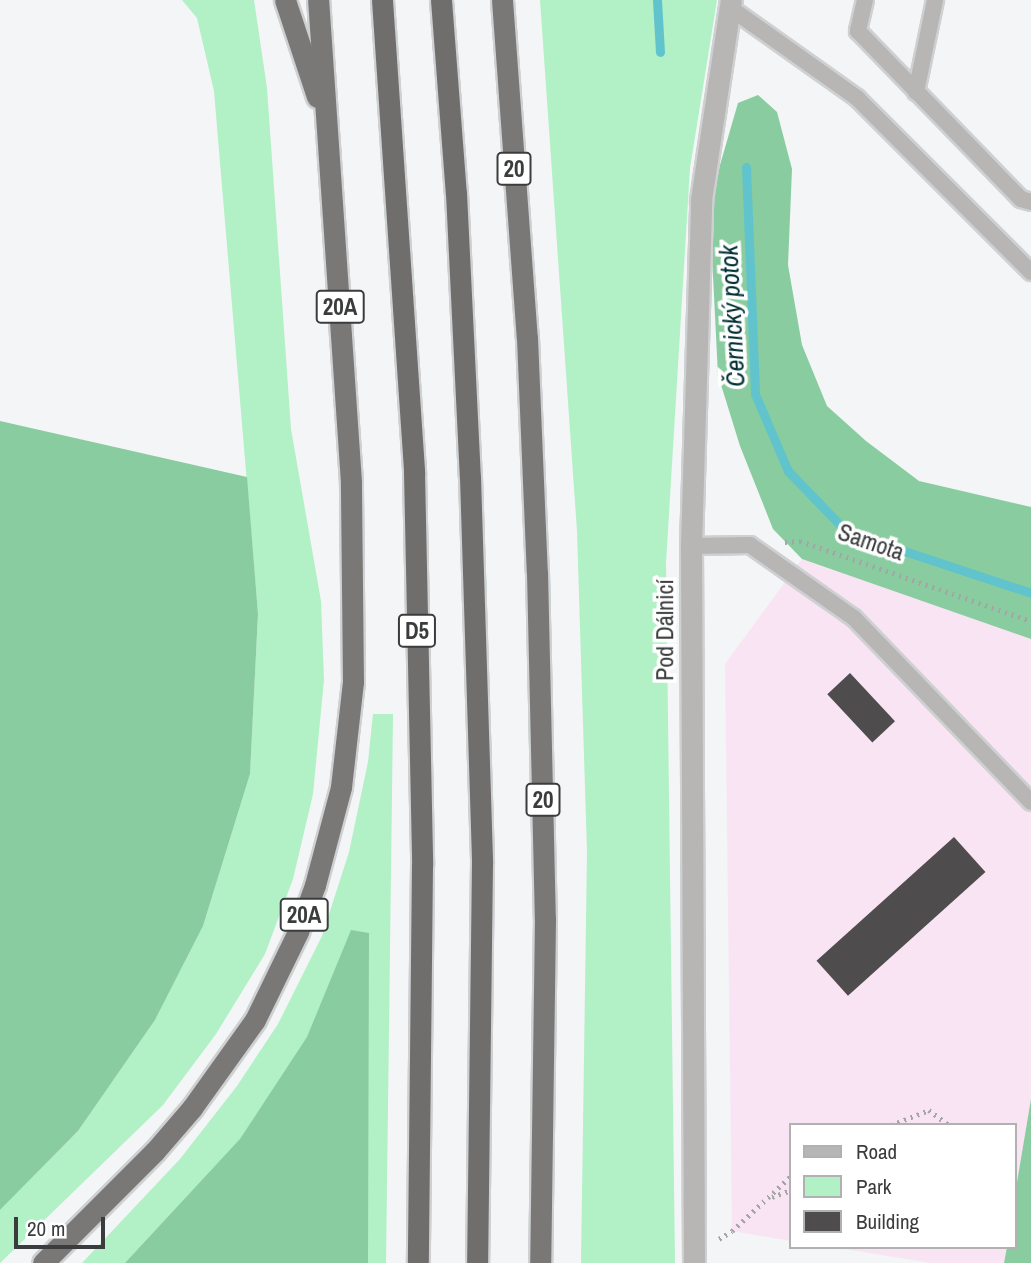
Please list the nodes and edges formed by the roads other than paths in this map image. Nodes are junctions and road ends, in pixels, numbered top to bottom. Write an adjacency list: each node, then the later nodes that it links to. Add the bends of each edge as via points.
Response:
1 (285, 0): 10 (highway)
2 (318, 0): 10 (highway, 20A)
3 (382, 0): 16 (highway, D5, via 414,472 422,865)
4 (441, 0): 17 (highway, via 468,437 482,863)
5 (502, 0): 18 (highway, 20, via 527,338 539,613 545,919)
6 (865, 0): 9 (lane, via 858,31)
7 (935, 0): 9 (lane)
8 (730, 4): 12 (lane, via 857,98); 13 (street, Pod Dálnicí, via 701,200)
9 (916, 92): 11 (lane, via 1021,200)
10 (328, 133): 15 (highway, 20A, via 351,482 354,629 349,735 330,838 283,965 255,1020 155,1151)
11 (1031, 202)
12 (1031, 272)
13 (691, 546): 14 (lane, via 750,545 854,618); 19 (street, Pod Dálnicí)
14 (1031, 802)
15 (43, 1263)
16 (418, 1263)
17 (477, 1263)
18 (540, 1263)
19 (694, 1263)

